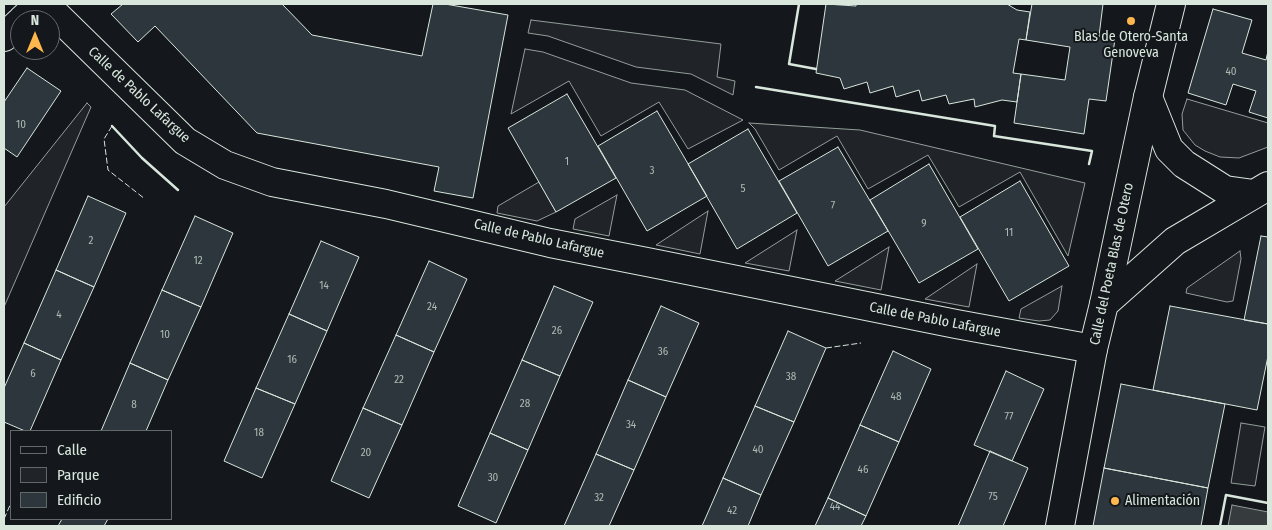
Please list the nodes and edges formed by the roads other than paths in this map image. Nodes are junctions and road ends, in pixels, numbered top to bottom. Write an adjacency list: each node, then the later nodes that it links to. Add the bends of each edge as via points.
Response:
1 (45, 4): 6 (street, Calle de Pablo Lafargue, via 185,141 224,165 272,182 638,260)
2 (1171, 4): 3 (street, Calle del Poeta Blas de Otero)
3 (1148, 97): 4 (street, via 1169,148 1184,164 1225,190); 5 (street, Calle del Poeta Blas de Otero)
4 (1261, 190): 5 (street, via 1175,241)
5 (1104, 304): 6 (street, Calle del Poeta Blas de Otero)
6 (1093, 349): 7 (street, Calle del Poeta Blas de Otero)
7 (1060, 526)

